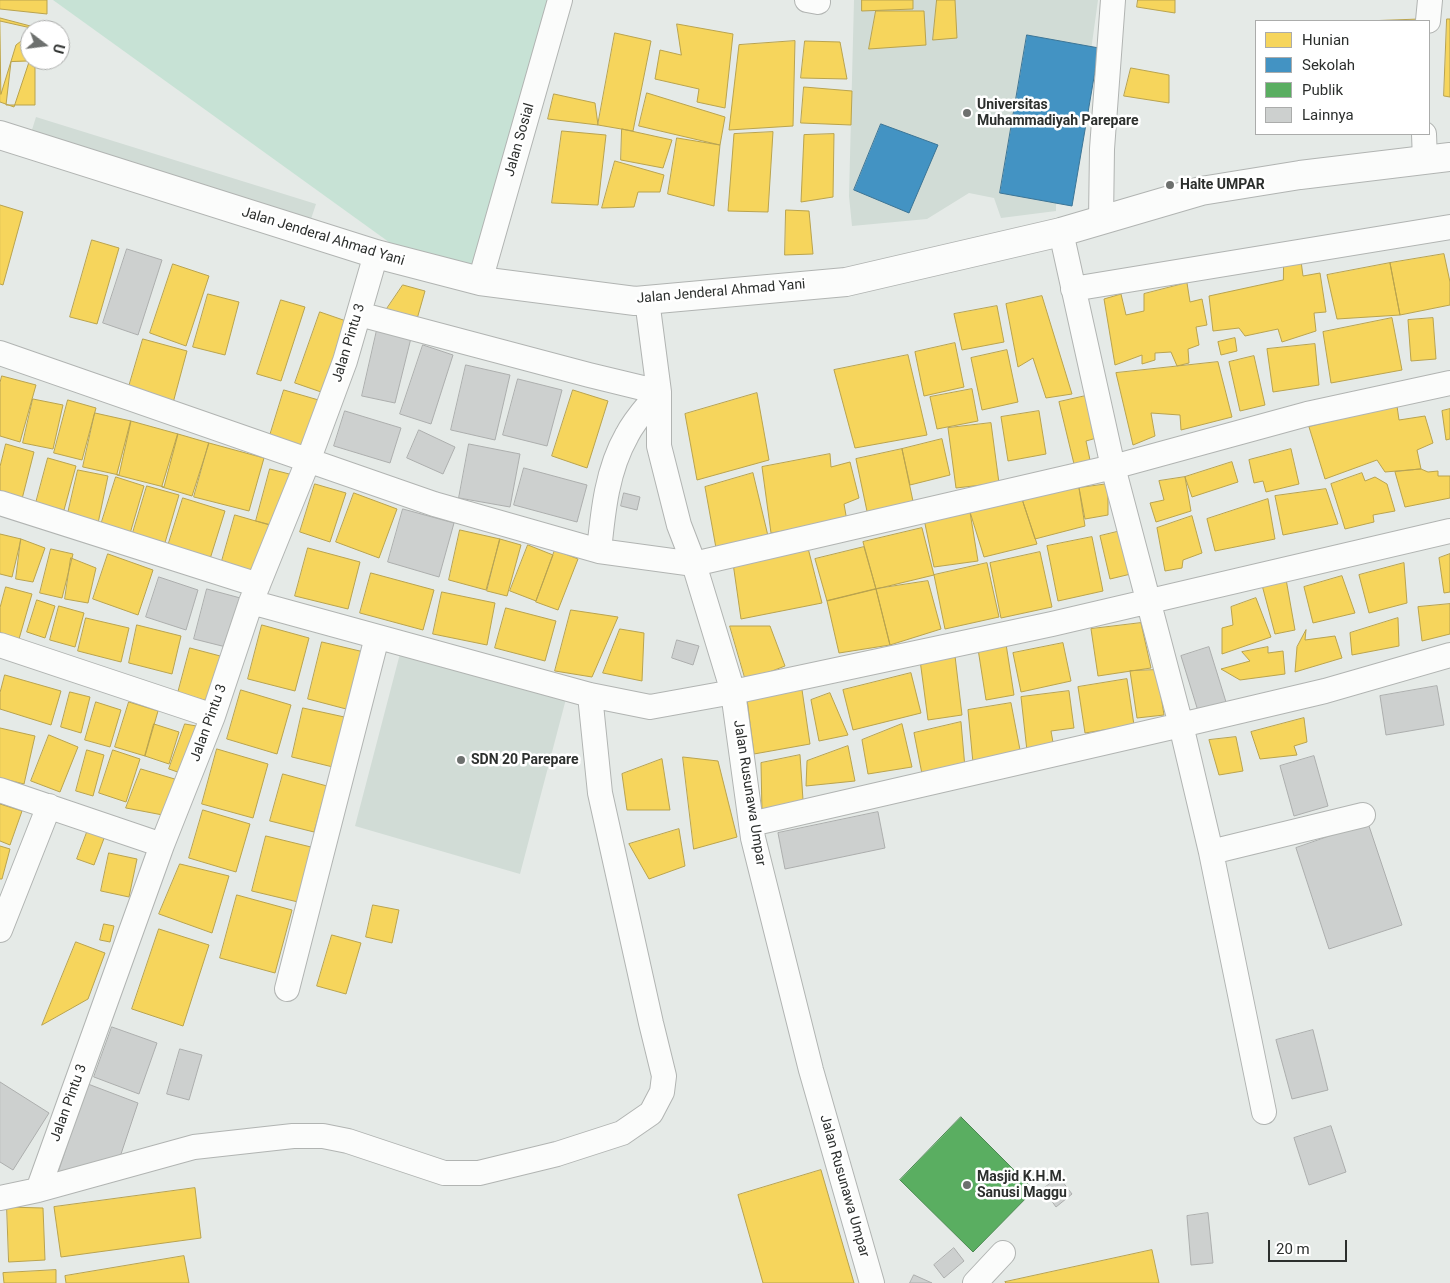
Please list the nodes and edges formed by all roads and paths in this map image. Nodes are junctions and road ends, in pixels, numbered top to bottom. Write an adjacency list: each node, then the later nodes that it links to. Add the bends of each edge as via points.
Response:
1 (560, 0): 11 (street, Jalan Sosial)
2 (1113, 0): 7 (street, via 1102,149)
3 (1430, 0): 4 (street)
4 (1428, 20)
5 (0, 136): 10 (highway, Jalan Jenderal Ahmad Yani)
6 (1433, 150): 7 (highway, Jalan Jenderal Ahmad Yani, via 1201,191)
7 (1101, 220): 9 (highway, Jalan Jenderal Ahmad Yani)
8 (1450, 227): 12 (street)
9 (1061, 232): 12 (street); 13 (highway, Jalan Jenderal Ahmad Yani, via 846,282)
10 (376, 254): 11 (highway, Jalan Jenderal Ahmad Yani); 14 (street, Jalan Pintu 3)
11 (480, 281): 13 (highway, Jalan Jenderal Ahmad Yani)
12 (1073, 289): 19 (street)
13 (647, 300): 17 (street, Jalan Rusunawa Umpar)
14 (359, 314): 17 (street); 18 (street, Jalan Pintu 3)
15 (0, 354): 18 (street)
16 (1450, 382): 19 (street, via 1307,414)
17 (659, 392): 22 (street, via 626,436 611,473); 23 (street, Jalan Rusunawa Umpar, via 659,446 679,524)
18 (308, 461): 22 (street, via 434,504); 24 (street, Jalan Pintu 3)
19 (1113, 468): 23 (street); 25 (street)
20 (0, 503): 24 (street)
21 (1450, 531): 25 (street)
22 (599, 551): 23 (street)
23 (694, 564): 29 (street, Jalan Rusunawa Umpar)
24 (254, 594): 26 (street); 31 (street, Jalan Pintu 3)
25 (1148, 602): 29 (street); 32 (street)
26 (377, 637): 30 (street); 40 (street)
27 (0, 646): 31 (street)
28 (1450, 655): 32 (street, via 1325,691)
29 (733, 692): 30 (street, via 650,706); 36 (street, Jalan Rusunawa Umpar)
30 (590, 695): 42 (street, via 600,792 664,1076 662,1092 651,1113 622,1133 557,1154 479,1173 444,1172 323,1136 292,1136 194,1148)
31 (212, 716): 37 (street, Jalan Pintu 3)
32 (1181, 725): 36 (street); 38 (street)
33 (0, 790): 34 (street)
34 (49, 806): 37 (street); 39 (street)
35 (1363, 815): 38 (street)
36 (751, 824): 45 (street, Jalan Rusunawa Umpar, via 811,1070)
37 (162, 845): 42 (street, Jalan Pintu 3)
38 (1211, 852): 41 (street)
39 (0, 930)
40 (286, 989)
41 (1264, 1112)
42 (38, 1190): 43 (street)
43 (0, 1198)
44 (1003, 1253): 46 (street)
45 (872, 1283)
46 (975, 1283)

